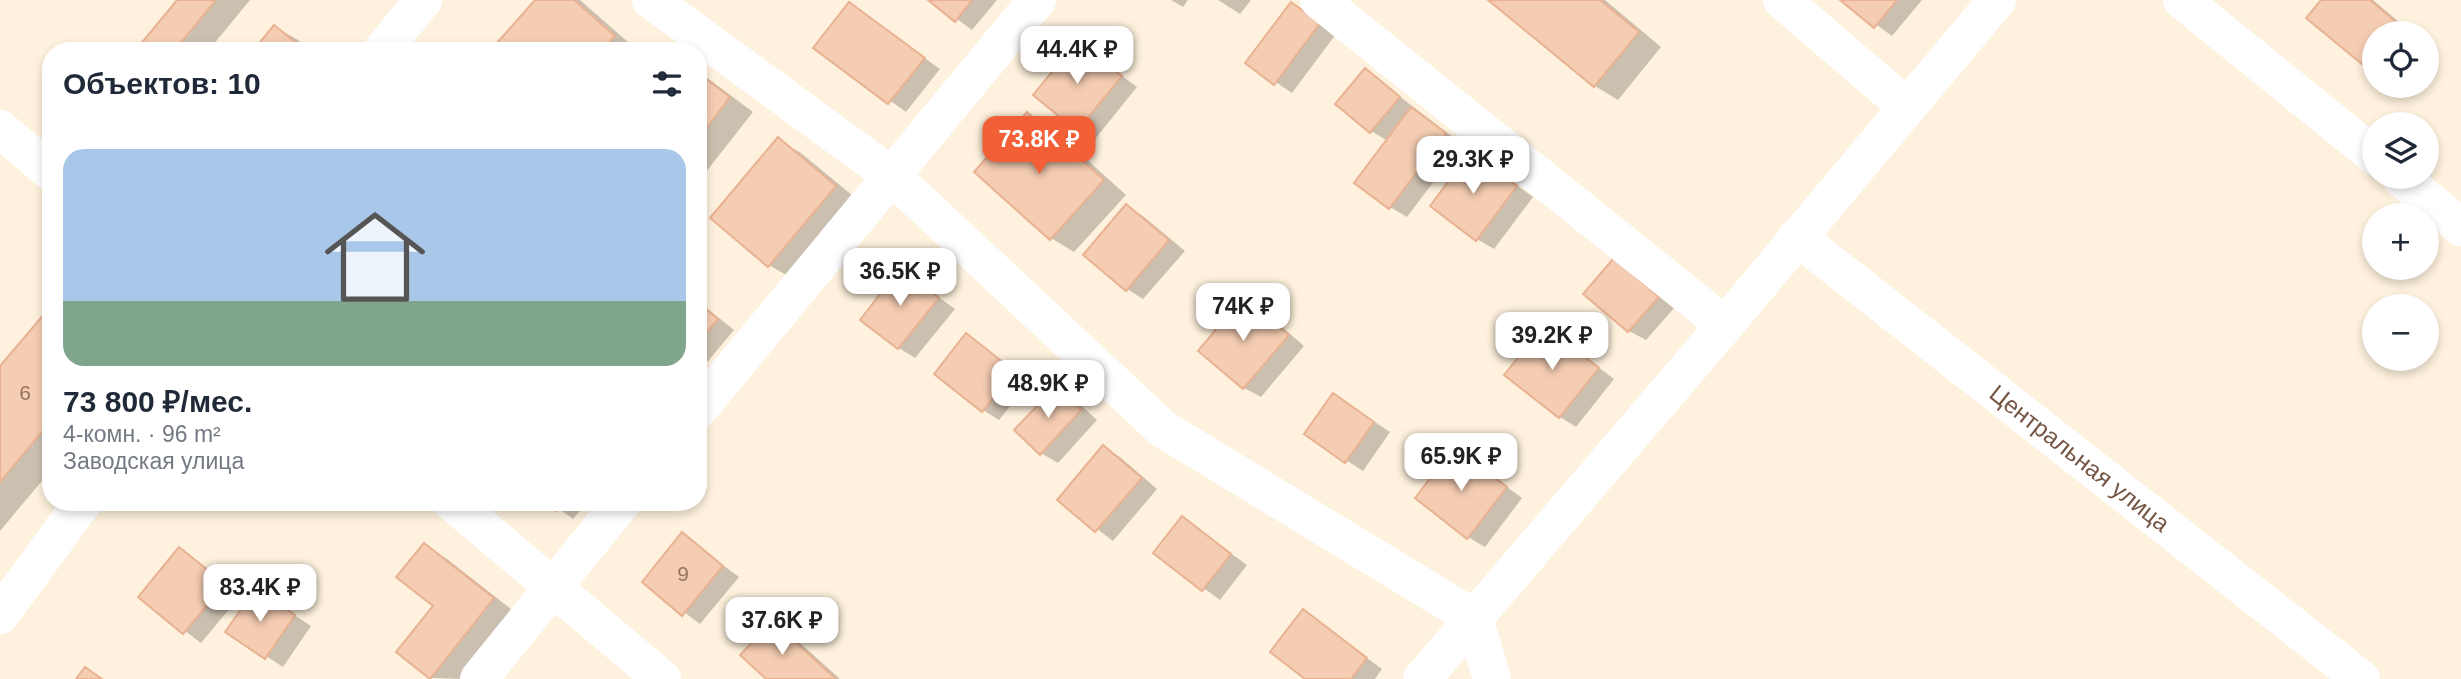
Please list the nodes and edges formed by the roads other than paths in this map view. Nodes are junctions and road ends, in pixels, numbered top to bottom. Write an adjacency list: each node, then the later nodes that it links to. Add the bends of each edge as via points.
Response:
1 (423, 0): 8 (street)
2 (651, 0): 13 (street)
3 (1037, 0): 13 (street)
4 (1319, 0): 17 (street)
5 (1782, 0): 9 (street)
6 (1997, 0): 9 (street)
7 (2182, 0): 11 (street)
8 (390, 42)
9 (1907, 107): 16 (street)
10 (0, 129): 12 (street)
11 (2362, 145)
12 (42, 164)
13 (892, 176): 18 (street); 24 (street, via 1163,429)
14 (2415, 189): 15 (street)
15 (2461, 227)
16 (1797, 237): 17 (street); 29 (street, Центральная улица)
17 (1726, 325): 24 (street)
18 (707, 399)
19 (76, 511): 23 (street)
20 (463, 511): 22 (street)
21 (615, 511): 22 (street)
22 (554, 586): 25 (street); 26 (street)
23 (0, 615)
24 (1474, 618): 27 (street); 28 (street)
25 (479, 679)
26 (662, 679)
27 (1422, 679)
28 (1492, 679)
29 (2361, 679)

